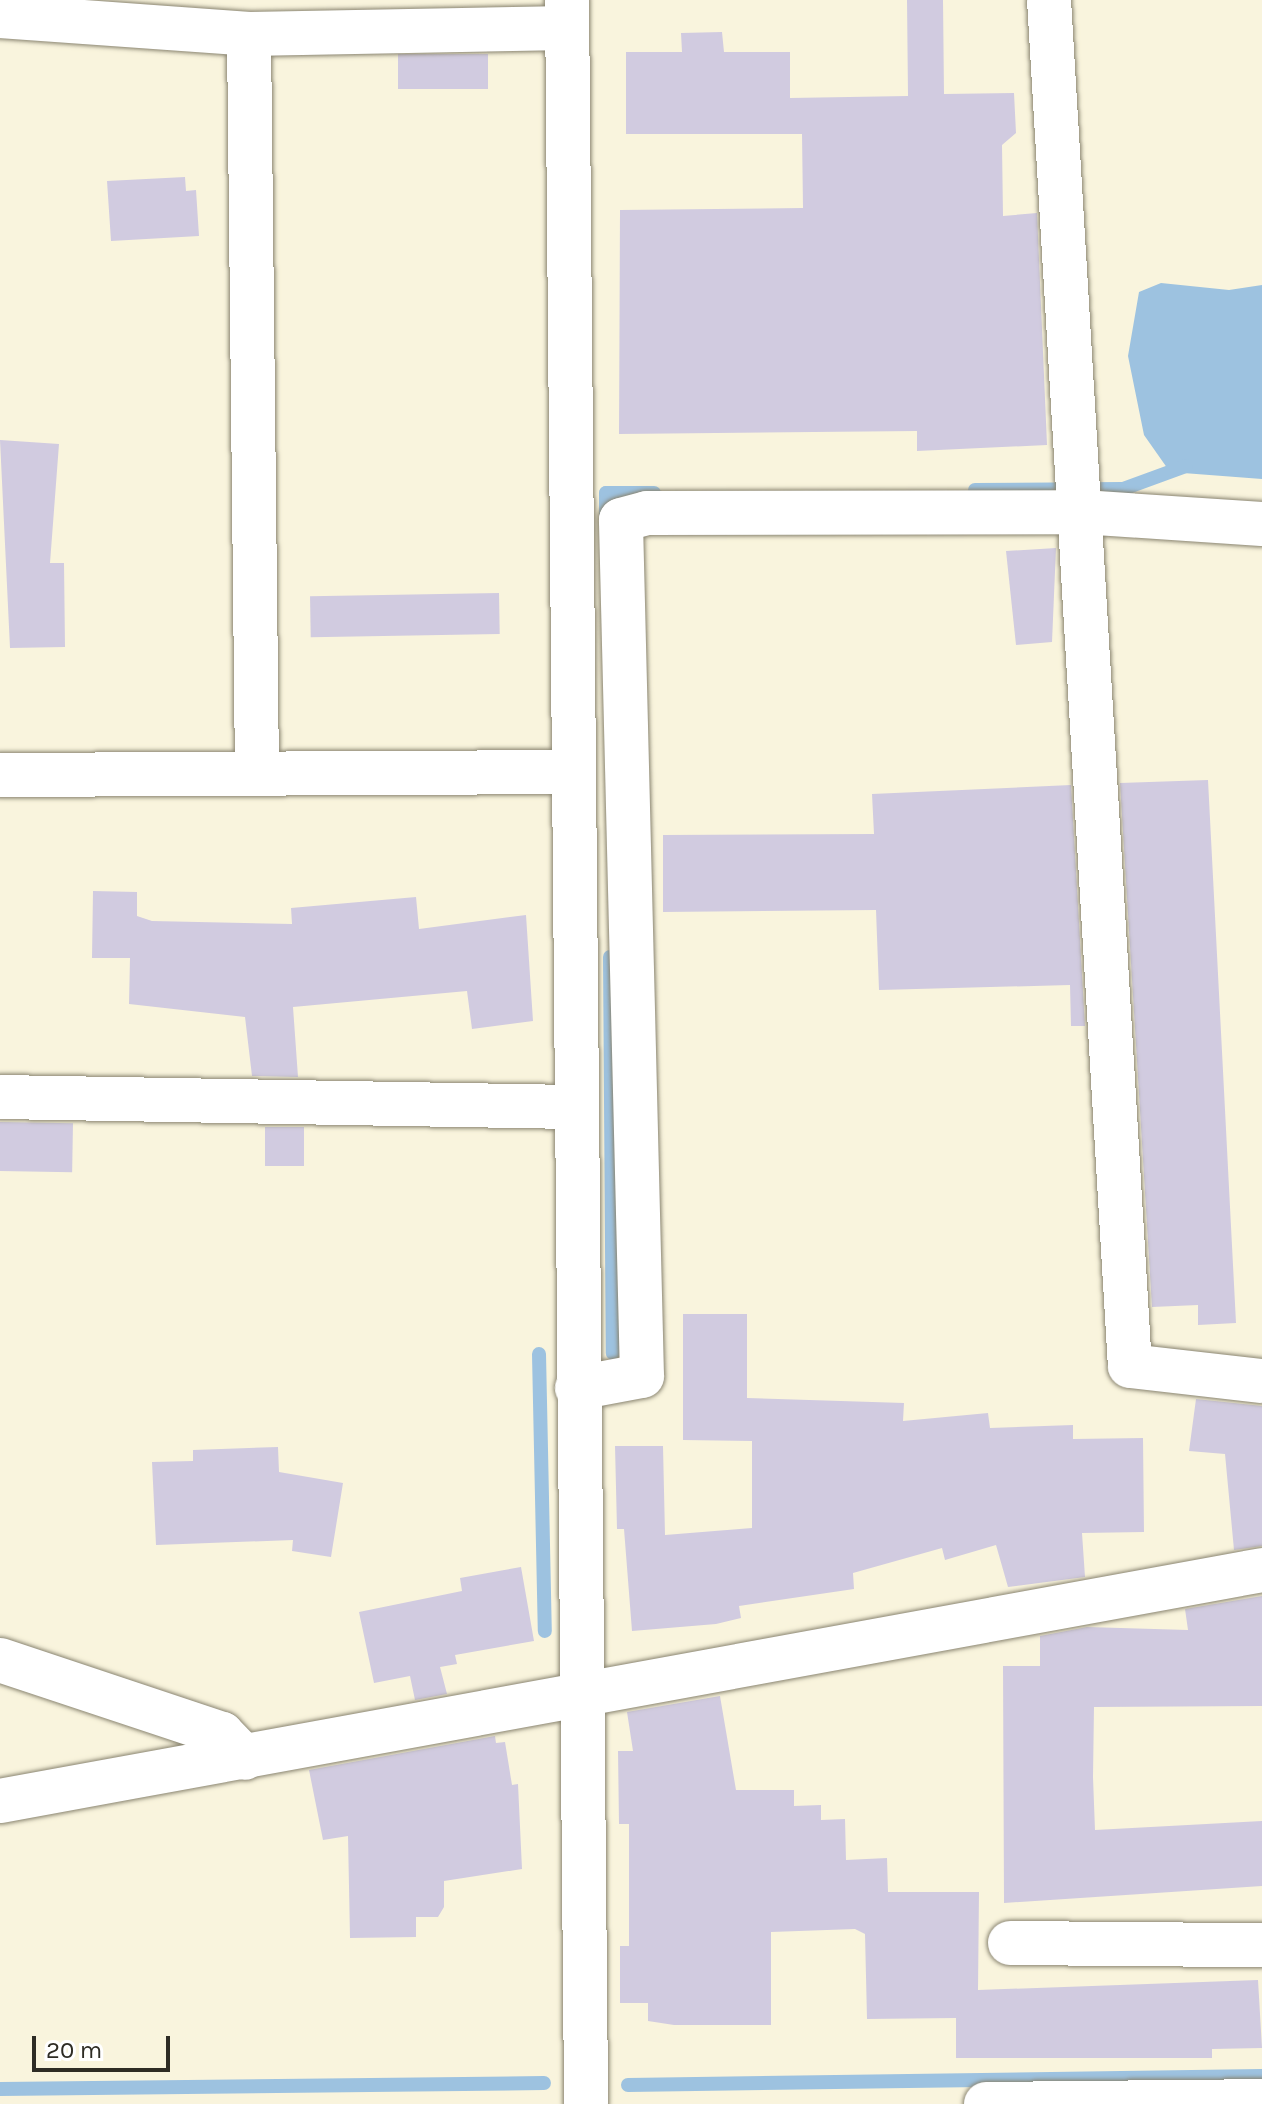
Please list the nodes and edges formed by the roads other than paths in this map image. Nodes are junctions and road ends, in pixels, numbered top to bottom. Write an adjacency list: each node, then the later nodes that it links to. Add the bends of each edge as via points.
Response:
1 (1049, 0): 5 (street)
2 (567, 14): 4 (street); 7 (street)
3 (0, 16): 4 (street)
4 (249, 34): 8 (street)
5 (1081, 497): 6 (street); 12 (street, via 1130,1366); 13 (street, via 647,513 621,520 642,1376)
6 (1262, 524)
7 (569, 772): 8 (street); 11 (street)
8 (257, 773): 9 (street)
9 (0, 775)
10 (0, 1097): 11 (street)
11 (573, 1107): 13 (street)
12 (1262, 1381)
13 (577, 1388): 16 (street)
14 (1262, 1570): 16 (street)
15 (0, 1660): 17 (street, via 222,1734)
16 (578, 1695): 17 (street); 22 (street)
17 (245, 1758): 18 (street)
18 (0, 1801)
19 (1010, 1943): 20 (street)
20 (1262, 1945)
21 (1262, 2101): 23 (street)
22 (586, 2104)
23 (986, 2104)

